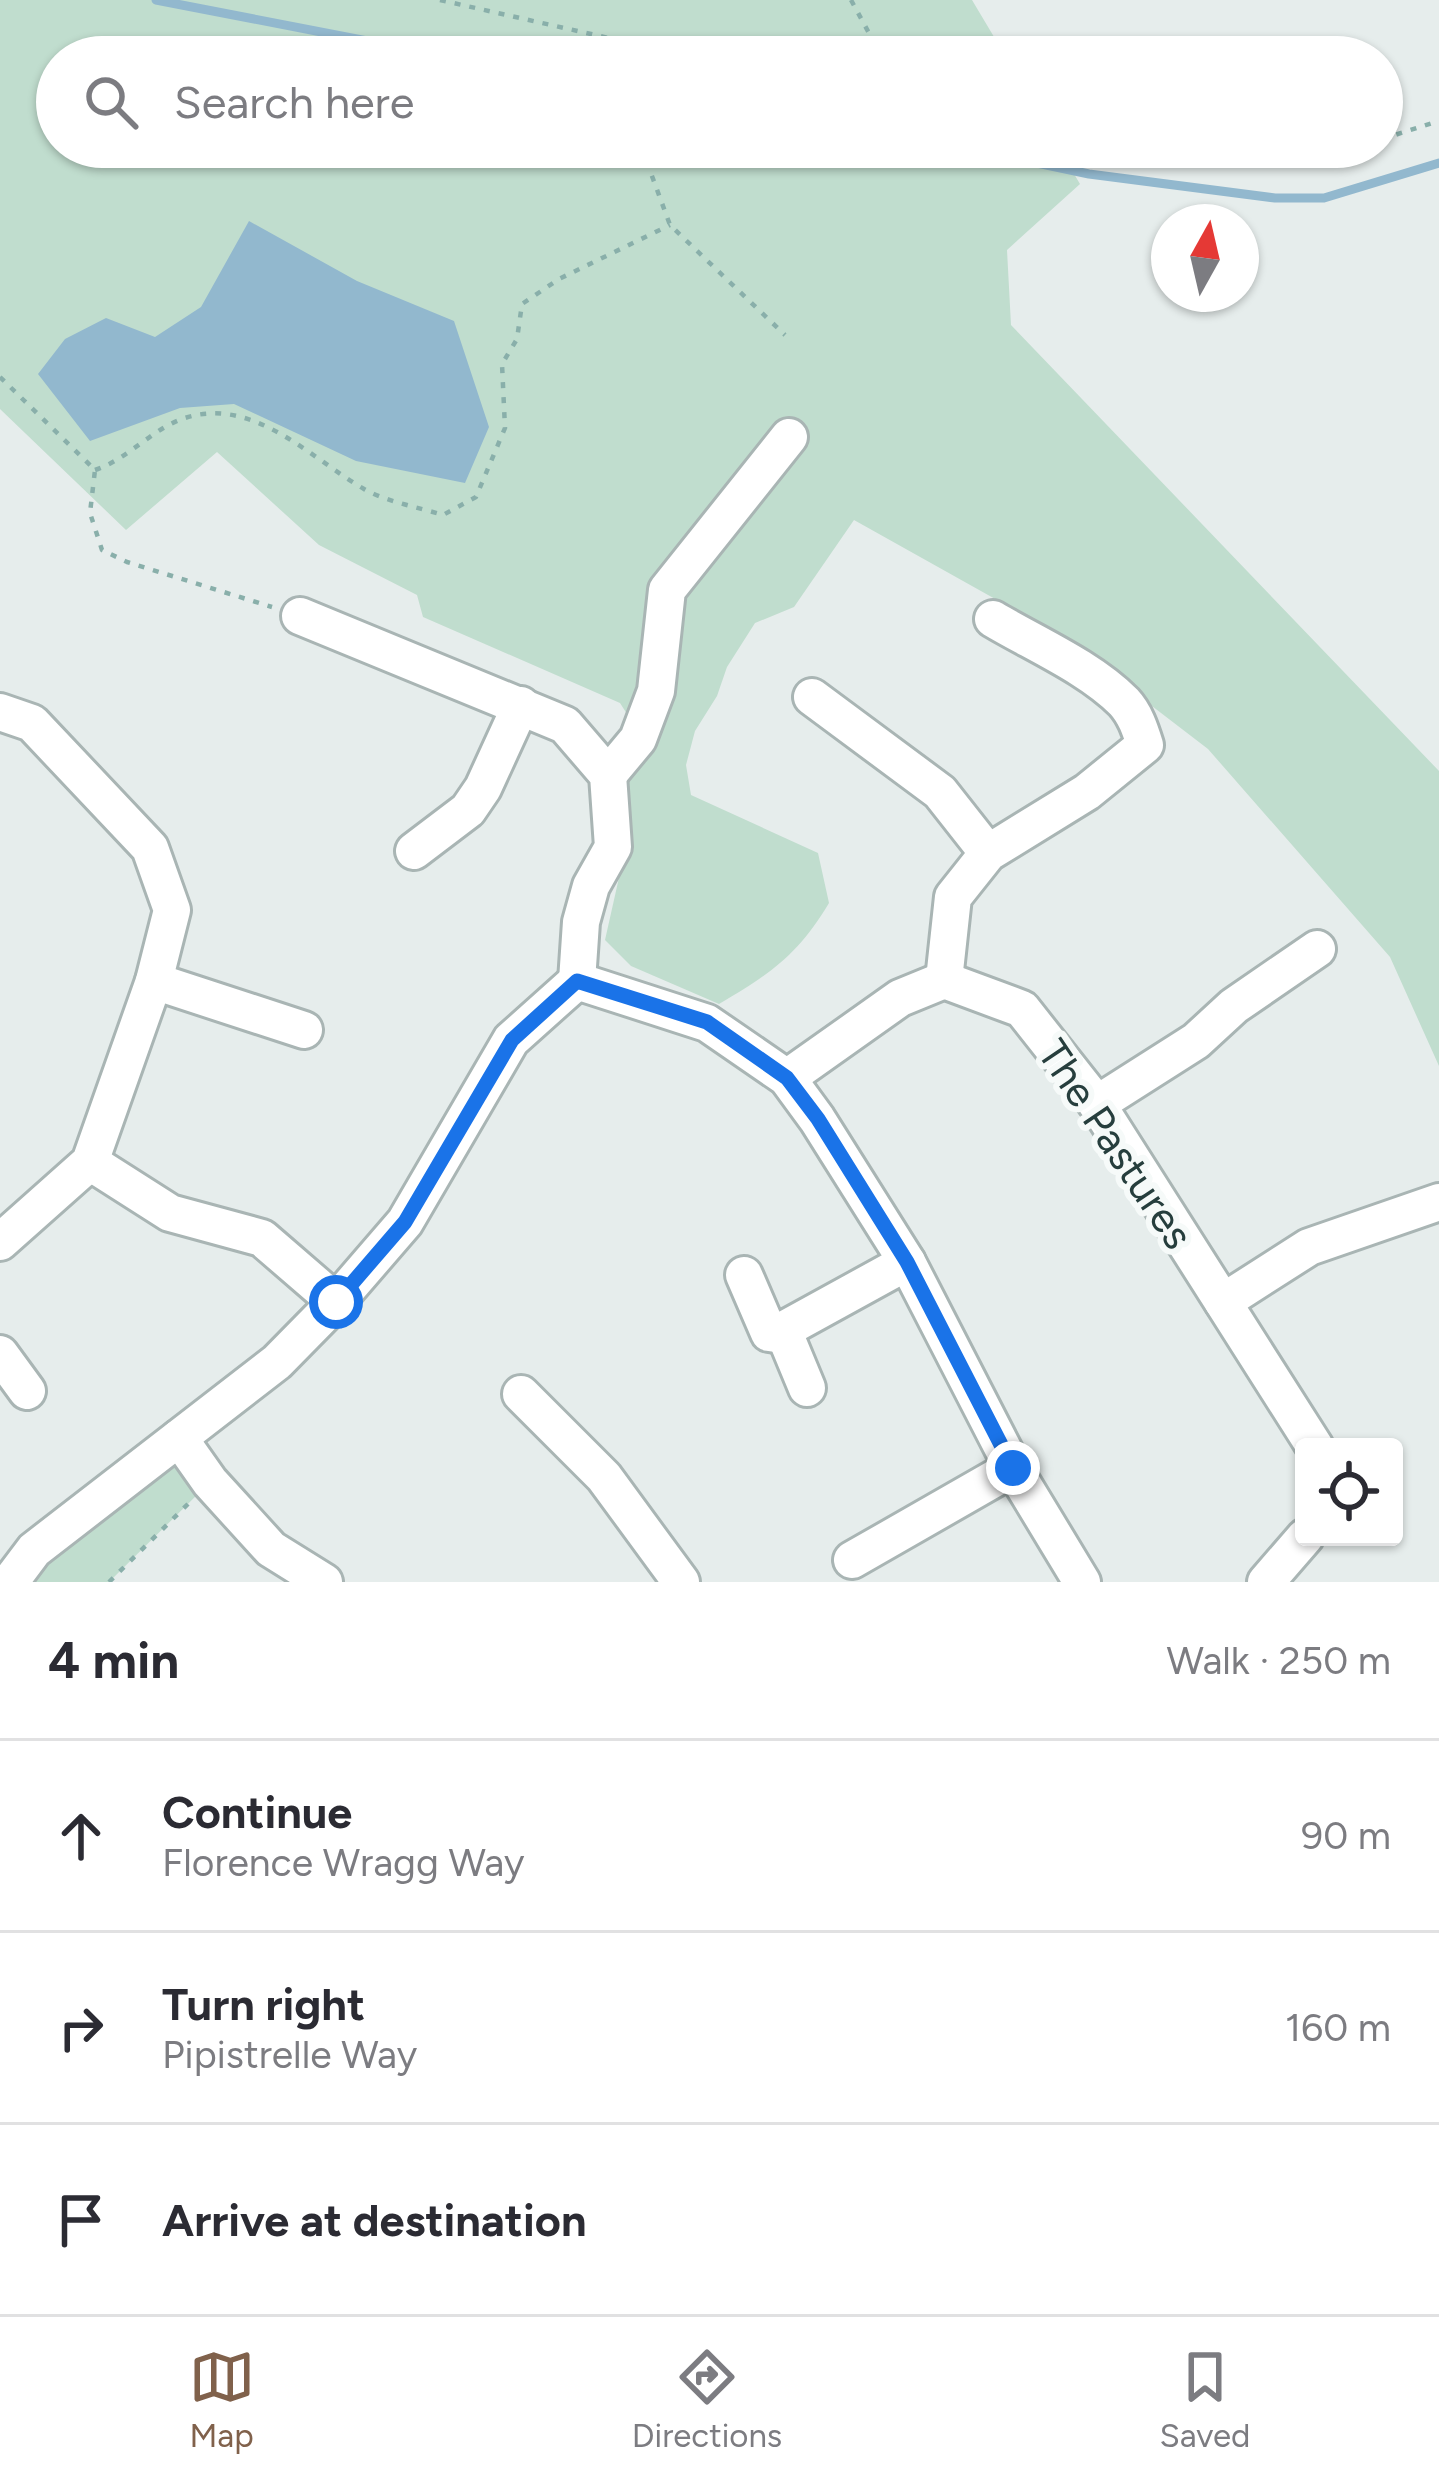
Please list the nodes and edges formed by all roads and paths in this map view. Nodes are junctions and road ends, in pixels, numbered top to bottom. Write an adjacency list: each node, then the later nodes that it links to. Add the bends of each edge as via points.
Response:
1 (440, 0): 3 (path)
2 (850, 0): 4 (path)
3 (587, 36)
4 (870, 36)
5 (1439, 122): 6 (path)
6 (1403, 133)
7 (649, 168): 8 (path)
8 (670, 225): 9 (path); 12 (path, via 522,304 517,339 502,364 506,428 476,497 443,515 367,491 292,438 226,412 182,419)
9 (784, 335)
10 (0, 377): 12 (path)
11 (789, 437): 18 (street, via 667,590 656,691 638,739)
12 (95, 470): 13 (path, via 90,513 102,550)
13 (300, 616): 16 (street)
14 (993, 619): 20 (street, via 1124,702 1145,745)
15 (812, 697): 20 (street, via 940,792)
16 (521, 705): 18 (street, via 566,725); 19 (street, via 468,810)
17 (0, 712): 23 (street, via 32,723 150,848 172,910)
18 (608, 775): 24 (street, via 613,847 580,922)
19 (414, 851)
20 (988, 854): 22 (street, via 952,897)
21 (1317, 949): 27 (street)
22 (944, 980): 26 (street, via 900,998); 27 (street, The Pastures, via 1022,1009)
23 (154, 981): 25 (street); 28 (street)
24 (577, 981): 26 (street, via 707,1022); 33 (street, via 512,1040 405,1222)
25 (304, 1030)
26 (787, 1078): 31 (street)
27 (1097, 1104): 34 (street, The Pastures)
28 (90, 1162): 30 (street); 33 (street, via 170,1213 262,1238)
29 (1439, 1202): 34 (street, via 1309,1247)
30 (0, 1242)
31 (907, 1262): 35 (street); 42 (street)
32 (744, 1275): 35 (street, via 769,1333)
33 (336, 1302): 40 (street, via 277,1362)
34 (1222, 1302): 41 (street, The Pastures)
35 (783, 1330): 37 (street)
36 (0, 1354): 38 (street)
37 (807, 1388)
38 (27, 1391)
39 (521, 1394): 49 (street, via 604,1477)
40 (178, 1438): 43 (street); 46 (street, via 34,1550)
41 (1309, 1438)
42 (1013, 1468): 45 (street); 50 (street)
43 (210, 1482): 47 (path); 48 (street, via 271,1549)
44 (1296, 1546): 51 (street)
45 (852, 1560)
46 (10, 1582)
47 (109, 1582)
48 (324, 1582)
49 (681, 1582)
50 (1082, 1582)
51 (1266, 1582)

